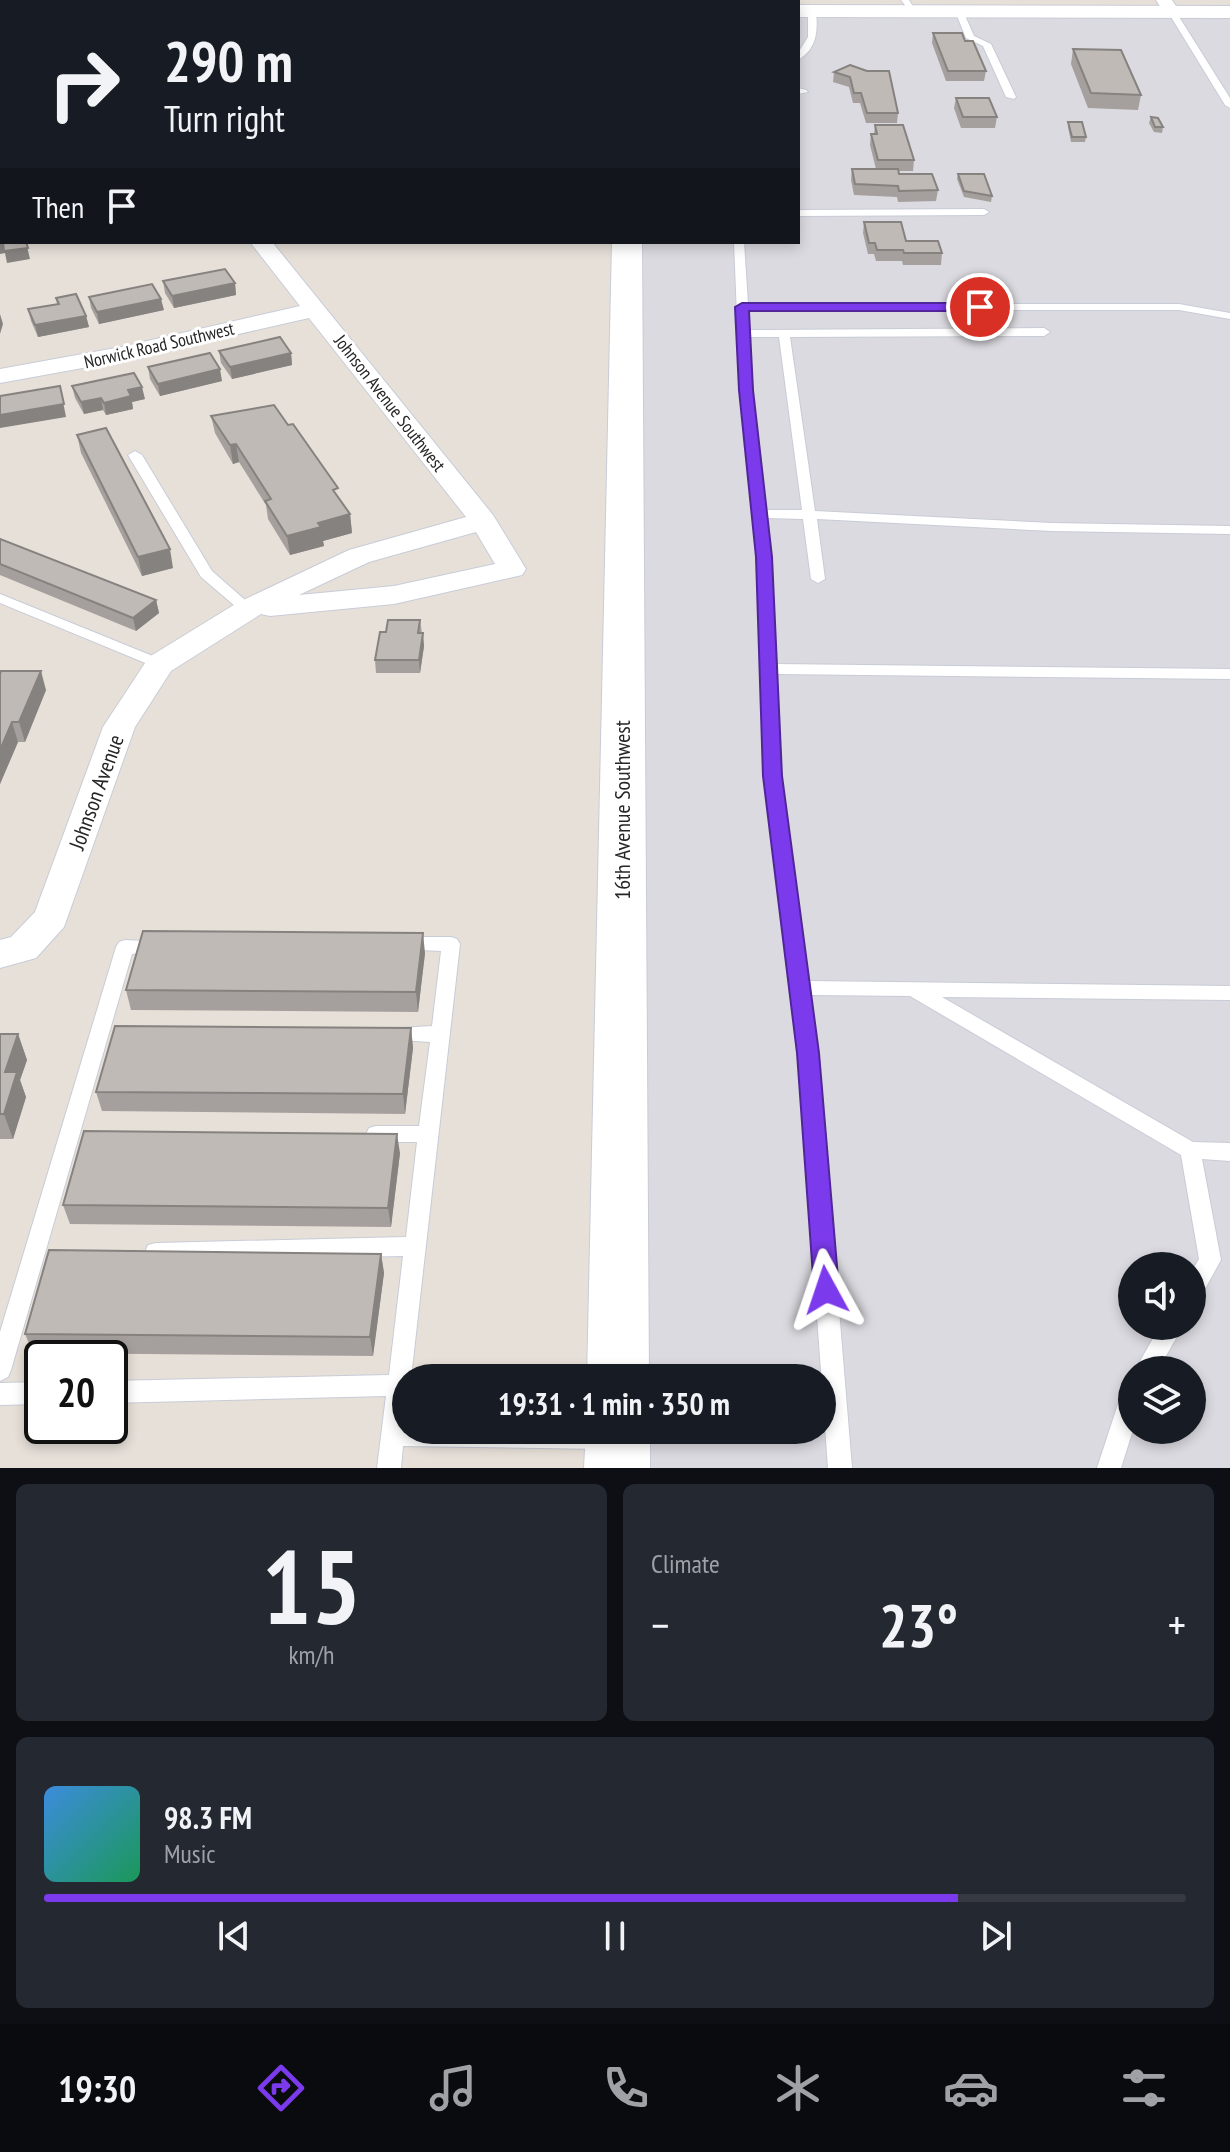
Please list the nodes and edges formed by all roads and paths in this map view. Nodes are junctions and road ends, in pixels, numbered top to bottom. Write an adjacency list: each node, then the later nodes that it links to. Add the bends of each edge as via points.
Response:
1 (864, 6): 2 (street); 4 (street)
2 (909, 6): 5 (street)
3 (1168, 6): 5 (street); 6 (street); 9 (lane)
4 (805, 11): 7 (lane, via 814,34)
5 (959, 11): 8 (lane, via 970,38 987,44)
6 (1230, 12)
7 (800, 56)
8 (1011, 97)
9 (1230, 105)
10 (984, 212): 11 (lane)
11 (800, 213)
12 (263, 244): 16 (street, Johnson Avenue Southwest)
13 (627, 244): 50 (main road, 16th Avenue Southwest)
14 (739, 244): 15 (lane)
15 (742, 307): 17 (lane, via 1179,307); 19 (lane)
16 (316, 309): 21 (street, Norwick Road Southwest); 25 (street, Johnson Avenue Southwest)
17 (1230, 316)
18 (1044, 332): 20 (lane)
19 (743, 334): 20 (lane); 23 (lane)
20 (784, 334): 24 (lane)
21 (0, 376)
22 (135, 455): 30 (lane, via 206,574)
23 (759, 514): 24 (lane); 32 (lane)
24 (807, 515): 26 (lane); 28 (lane)
25 (483, 521): 27 (street, Johnson Avenue Southwest); 30 (street, Johnson Avenue, via 359,556)
26 (1230, 530)
27 (512, 569): 30 (street, Johnson Avenue, via 394,595)
28 (818, 579)
29 (0, 598): 31 (lane)
30 (247, 609): 31 (street, Johnson Avenue)
31 (160, 664): 36 (street, Johnson Avenue, via 119,727 51,918 23,948)
32 (768, 669): 33 (lane); 37 (lane, via 772,776)
33 (1230, 674)
34 (389, 945): 41 (lane, via 451,944)
35 (171, 947): 51 (lane, via 125,947 78,1135)
36 (0, 954)
37 (799, 988): 38 (lane); 59 (lane)
38 (914, 990): 39 (lane); 44 (lane)
39 (1230, 993)
40 (363, 1034): 41 (lane)
41 (441, 1034): 43 (lane)
42 (351, 1134): 43 (lane)
43 (429, 1134): 46 (lane)
44 (1190, 1150): 45 (lane); 48 (lane, via 1210,1260)
45 (1230, 1152)
46 (415, 1246): 47 (lane); 49 (lane)
47 (129, 1253)
48 (1206, 1267)
49 (401, 1364)
50 (618, 1364)
51 (0, 1370)
52 (392, 1385): 53 (lane)
53 (128, 1392)
54 (24, 1393): 55 (lane)
55 (0, 1394)
56 (1118, 1439): 60 (lane)
57 (392, 1443): 58 (lane)
58 (389, 1468)
59 (840, 1468)
60 (1109, 1468)

